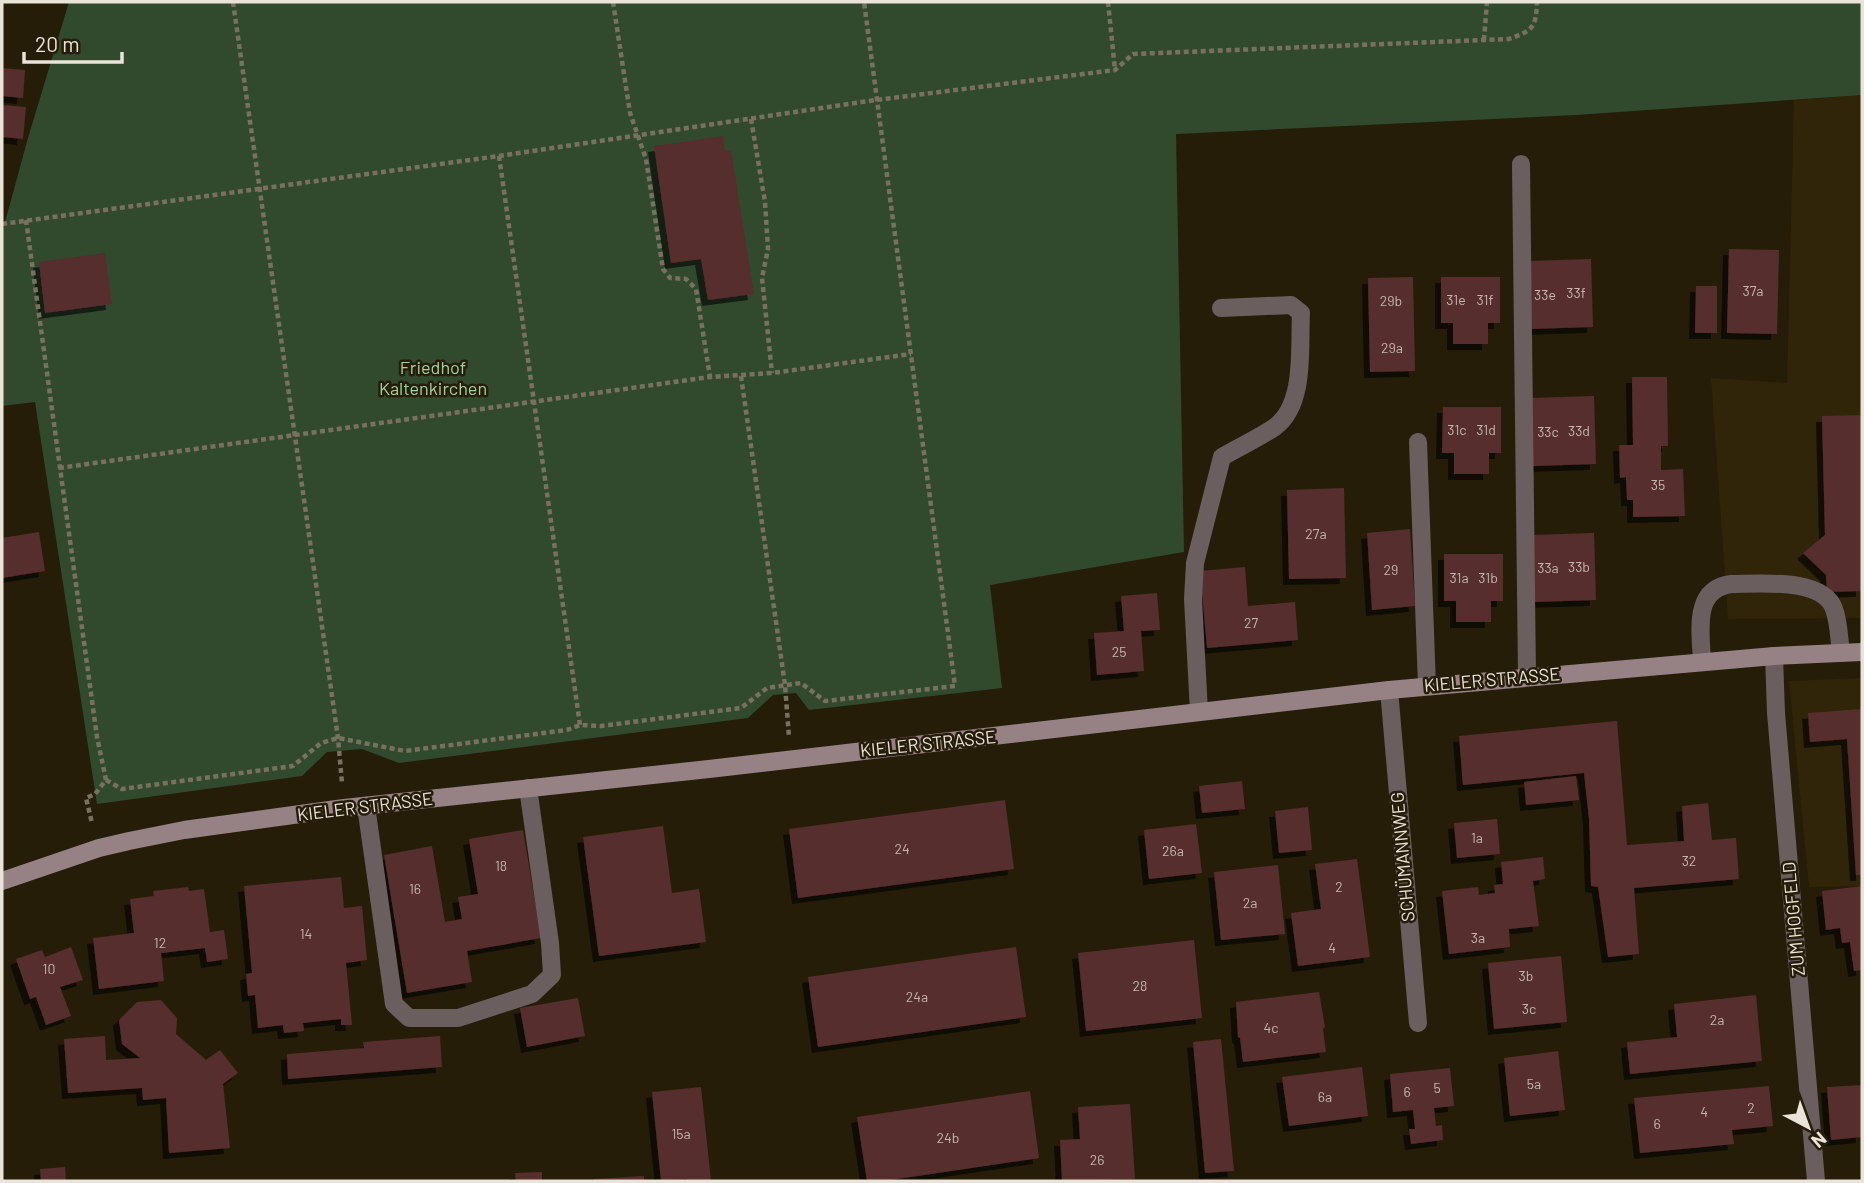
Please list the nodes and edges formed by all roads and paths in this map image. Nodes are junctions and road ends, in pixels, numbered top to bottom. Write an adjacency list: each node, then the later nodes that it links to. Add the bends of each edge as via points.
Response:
1 (233, 2): 14 (path)
2 (613, 2): 11 (path, via 630,113)
3 (864, 2): 9 (path)
4 (1108, 2): 8 (path)
5 (1487, 2): 7 (path)
6 (1537, 2): 7 (path, via 1536,21 1529,32)
7 (1484, 40): 8 (path, via 1133,54)
8 (1115, 70): 9 (path)
9 (876, 100): 10 (path); 18 (path)
10 (751, 119): 11 (path); 19 (path, via 768,249 762,278)
11 (639, 136): 12 (path); 21 (path, via 663,269 670,278 686,279 696,289)
12 (499, 156): 14 (path); 22 (path)
13 (1521, 164): 30 (street)
14 (261, 189): 15 (path); 23 (path)
15 (26, 220): 16 (path); 25 (path)
16 (2, 224)
17 (1222, 308): 34 (street, via 1291,304 1301,313 1297,393 1275,427 1222,457 1195,563)
18 (911, 354): 19 (path); 31 (path, via 955,686 825,701 801,683)
19 (772, 373): 20 (path)
20 (741, 376): 21 (path); 31 (path)
21 (710, 377): 22 (path)
22 (534, 403): 23 (path); 35 (path)
23 (296, 436): 25 (path); 36 (path)
24 (1418, 442): 32 (street)
25 (59, 468): 38 (path)
26 (1862, 652): 27 (main road, KIELER STRASSE)
27 (1841, 653): 28 (main road, KIELER STRASSE); 29 (street, via 1834,607 1817,591 1805,586 1731,583 1706,597 1700,612)
28 (1774, 656): 29 (main road, KIELER STRASSE); 45 (street, ZUM HOGFELD)
29 (1702, 662): 30 (main road, KIELER STRASSE)
30 (1527, 676): 32 (main road, KIELER STRASSE)
31 (785, 685): 35 (path, via 767,688 741,708); 37 (path)
32 (1427, 686): 33 (main road, KIELER STRASSE)
33 (1389, 690): 34 (main road, KIELER STRASSE); 44 (street, SCHÜMANNWEG)
34 (1199, 712): 37 (main road, KIELER STRASSE)
35 (580, 725): 36 (path, via 405,751)
36 (338, 738): 38 (path, via 321,743 293,766 122,789); 41 (path)
37 (791, 759): 39 (main road, KIELER STRASSE)
38 (106, 780): 42 (path, via 86,798)
39 (528, 788): 40 (main road, KIELER STRASSE); 40 (street, via 552,975 532,994 458,1018 409,1018 394,1004)
40 (366, 806): 41 (main road, KIELER STRASSE)
41 (344, 808): 42 (main road, KIELER STRASSE, via 184,830)
42 (99, 848): 43 (main road, KIELER STRASSE)
43 (2, 881)
44 (1418, 1023)
45 (1816, 1181)

